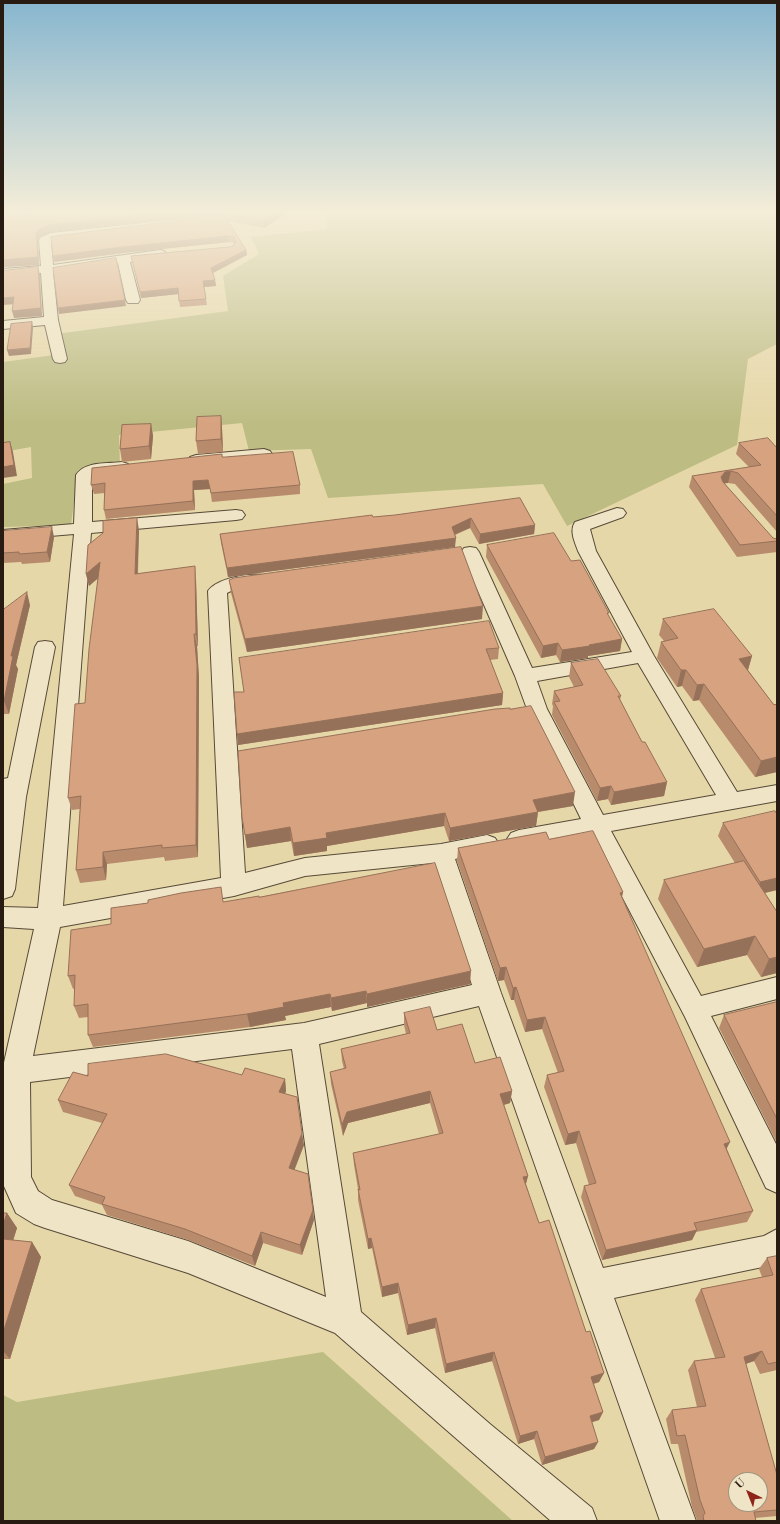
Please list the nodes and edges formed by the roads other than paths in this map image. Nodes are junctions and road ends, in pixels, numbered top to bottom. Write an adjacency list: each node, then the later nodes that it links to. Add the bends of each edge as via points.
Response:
1 (49, 281): 4 (street)
2 (128, 281): 3 (street)
3 (132, 300)
4 (51, 320): 5 (street); 6 (street)
5 (3, 325)
6 (60, 359)
7 (264, 454): 8 (street)
8 (177, 462)
9 (137, 466): 12 (street, via 90,470 84,475)
10 (616, 514): 17 (street, via 581,526 581,533 587,551)
11 (236, 515): 12 (street)
12 (83, 529): 13 (street); 31 (street)
13 (3, 535)
14 (470, 551): 18 (street, via 493,625)
15 (276, 578): 22 (street, via 230,584 217,591 230,663)
16 (45, 647): 23 (street)
17 (644, 656): 18 (street); 25 (street)
18 (525, 676): 19 (street)
19 (536, 709): 20 (street); 26 (street)
20 (515, 711)
21 (249, 753): 22 (street)
22 (226, 757): 28 (street)
23 (9, 790): 29 (street)
24 (777, 792): 25 (street)
25 (732, 802): 26 (street)
26 (596, 825): 27 (street); 34 (street)
27 (441, 852): 28 (street, via 305,867); 33 (street)
28 (234, 886): 31 (street)
29 (3, 889)
30 (3, 917): 31 (street)
31 (49, 919): 36 (street)
32 (777, 988): 34 (street)
33 (488, 993): 35 (street); 39 (street)
34 (694, 1009): 37 (street)
35 (304, 1035): 36 (street); 40 (street)
36 (16, 1071): 40 (street, via 16,1178 27,1202 45,1213 188,1257)
37 (777, 1178)
38 (777, 1245): 39 (street, via 772,1250)
39 (594, 1286): 42 (street)
40 (346, 1321): 41 (street)
41 (579, 1521)
42 (678, 1521)

